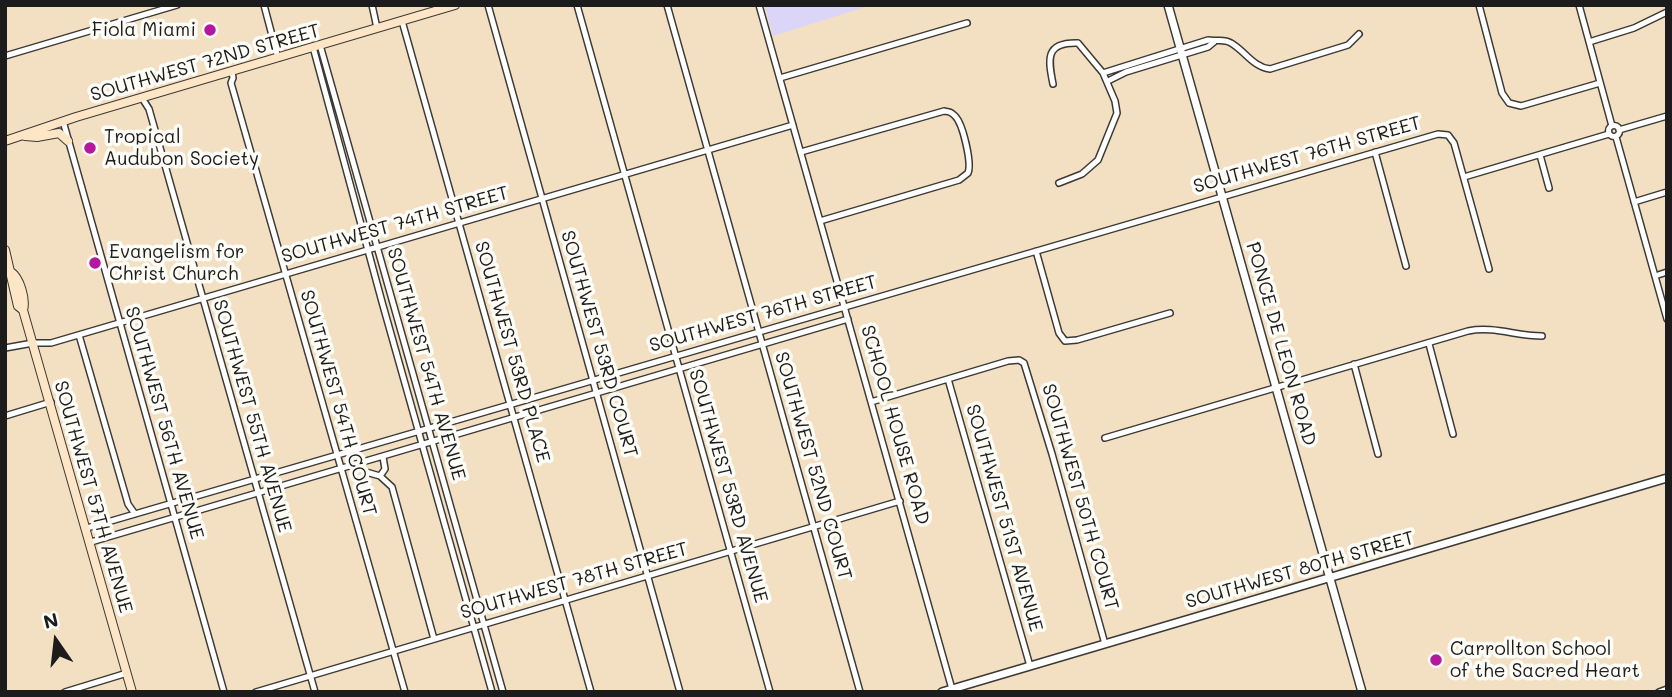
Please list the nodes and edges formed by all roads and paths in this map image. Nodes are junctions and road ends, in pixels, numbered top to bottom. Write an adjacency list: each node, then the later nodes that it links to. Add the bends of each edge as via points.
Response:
1 (177, 5): 21 (street)
2 (264, 5): 22 (street)
3 (372, 5): 15 (street)
4 (454, 5): 13 (main road, SOUTHWEST 72ND STREET)
5 (488, 5): 51 (street, SOUTHWEST 53RD COURT)
6 (577, 5): 45 (street, SOUTHWEST 53RD AVENUE)
7 (667, 5): 41 (street, SOUTHWEST 52ND COURT)
8 (759, 5): 29 (street, SCHOOL HOUSE ROAD)
9 (1168, 5): 19 (street, PONCE DE LEON ROAD)
10 (1479, 5): 31 (street, via 1502,93 1509,103 1521,106)
11 (1579, 5): 17 (street)
12 (1667, 12): 17 (street, via 1634,29)
13 (402, 21): 15 (main road, SOUTHWEST 72ND STREET); 54 (street, SOUTHWEST 53RD PLACE)
14 (967, 23): 29 (street)
15 (377, 28): 18 (main road, SOUTHWEST 72ND STREET)
16 (1359, 34): 19 (street, via 1348,45 1270,69 1259,66 1229,42 1208,40)
17 (1589, 41): 31 (street)
18 (316, 46): 22 (main road, SOUTHWEST 72ND STREET); 55 (street, SOUTHWEST 54TH AVENUE); 57 (street, SOUTHWEST 54TH AVENUE)
19 (1182, 52): 20 (street); 24 (street); 50 (street, PONCE DE LEON ROAD)
20 (1160, 54): 23 (street); 24 (street)
21 (5, 56)
22 (278, 58): 27 (main road, SOUTHWEST 72ND STREET)
23 (1146, 59): 25 (street); 26 (street)
24 (1163, 62): 25 (street)
25 (1149, 66): 26 (street)
26 (1129, 68): 28 (street); 30 (street)
27 (228, 72): 33 (main road, SOUTHWEST 72ND STREET); 62 (street, SOUTHWEST 54TH COURT)
28 (1103, 73): 30 (street); 32 (street, via 1079,43 1061,45 1049,56)
29 (780, 78): 36 (street, SCHOOL HOUSE ROAD)
30 (1108, 81): 47 (street, via 1117,110 1100,156 1090,169)
31 (1600, 83): 37 (street)
32 (1053, 84)
33 (146, 96): 35 (main road, SOUTHWEST 72ND STREET); 64 (street, SOUTHWEST 55TH AVENUE)
34 (1667, 116): 37 (street)
35 (62, 121): 38 (main road, SOUTHWEST 72ND STREET); 40 (street, SOUTHWEST 56TH AVENUE)
36 (793, 125): 41 (street, SOUTHWEST 74TH STREET); 42 (street, SCHOOL HOUSE ROAD)
37 (1614, 134): 44 (street); 52 (street)
38 (22, 135): 39 (main road, SOUTHWEST 72ND STREET); 40 (main road, via 59,133)
39 (5, 141)
40 (68, 141): 69 (street, SOUTHWEST 56TH AVENUE)
41 (707, 149): 45 (street, SOUTHWEST 74TH STREET); 70 (street, SOUTHWEST 52ND COURT)
42 (801, 152): 53 (street, SCHOOL HOUSE ROAD); 53 (street, via 948,112 957,119 970,160 968,173 954,182)
43 (1375, 152): 46 (street, SOUTHWEST 76TH STREET, via 1448,135); 50 (street, SOUTHWEST 76TH STREET); 59 (street)
44 (1540, 155): 46 (street); 48 (street)
45 (625, 174): 51 (street, SOUTHWEST 74TH STREET); 77 (street, SOUTHWEST 53RD AVENUE)
46 (1464, 177): 60 (street)
47 (1059, 183)
48 (1549, 188)
49 (1667, 192): 52 (street)
50 (1223, 196): 58 (street, SOUTHWEST 76TH STREET); 82 (street, PONCE DE LEON ROAD)
51 (542, 199): 54 (street, SOUTHWEST 74TH STREET); 81 (street, SOUTHWEST 53RD COURT)
52 (1634, 202): 63 (street)
53 (820, 221): 65 (street, SCHOOL HOUSE ROAD)
54 (460, 223): 55 (street, SOUTHWEST 74TH STREET); 86 (street, SOUTHWEST 53RD PLACE)
55 (376, 247): 57 (street, SOUTHWEST 74TH STREET); 89 (street, SOUTHWEST 54TH AVENUE)
56 (5, 250): 73 (main road, SOUTHWEST 57TH AVENUE, via 18,306)
57 (368, 250): 62 (street, SOUTHWEST 74TH STREET); 90 (street, SOUTHWEST 54TH AVENUE)
58 (1036, 251): 65 (street, SOUTHWEST 76TH STREET); 66 (street, via 1065,341)
59 (1406, 266)
60 (1489, 269)
61 (1667, 272): 63 (street)
62 (285, 274): 64 (street, SOUTHWEST 74TH STREET); 96 (street, SOUTHWEST 54TH COURT)
63 (1654, 276): 68 (street)
64 (203, 298): 69 (street, SOUTHWEST 74TH STREET); 102 (street, SOUTHWEST 55TH AVENUE)
65 (845, 307): 67 (street, SCHOOL HOUSE ROAD); 70 (street, SOUTHWEST 76TH STREET)
66 (1170, 313)
67 (848, 319): 75 (street, SOUTHWEST 76TH STREET); 85 (street, SCHOOL HOUSE ROAD)
68 (1667, 319)
69 (119, 323): 71 (street, SOUTHWEST 74TH STREET); 106 (street, SOUTHWEST 56TH AVENUE)
70 (758, 331): 75 (street, SOUTHWEST 52ND COURT); 77 (street, SOUTHWEST 76TH STREET)
71 (79, 335): 73 (street, SOUTHWEST 74TH STREET, via 51,343); 105 (street)
72 (1542, 336): 74 (street, via 1480,329)
73 (33, 342): 76 (street, SOUTHWEST 74TH STREET); 84 (main road, SOUTHWEST 57TH AVENUE)
74 (1429, 344): 78 (street); 91 (street)
75 (762, 345): 79 (street, SOUTHWEST 76TH STREET); 110 (street, SOUTHWEST 52ND COURT)
76 (5, 348)
77 (676, 356): 79 (street, SOUTHWEST 53RD AVENUE); 81 (street, SOUTHWEST 76TH STREET)
78 (1354, 364): 82 (street); 95 (street)
79 (679, 369): 83 (street, SOUTHWEST 76TH STREET); 113 (street, SOUTHWEST 53RD AVENUE)
80 (948, 379): 85 (street); 120 (street, SOUTHWEST 50TH COURT, via 1008,361 1022,361 1027,369); 122 (street, SOUTHWEST 51ST AVENUE)
81 (593, 380): 83 (street, SOUTHWEST 53RD COURT); 86 (street, SOUTHWEST 76TH STREET)
82 (1277, 386): 92 (street); 115 (street, PONCE DE LEON ROAD)
83 (597, 394): 88 (street, SOUTHWEST 76TH STREET); 114 (street, SOUTHWEST 53RD COURT)
84 (51, 402): 87 (street); 111 (main road, SOUTHWEST 57TH AVENUE)
85 (872, 402): 104 (street, SCHOOL HOUSE ROAD)
86 (510, 405): 88 (street, SOUTHWEST 53RD PLACE); 89 (street, SOUTHWEST 76TH STREET)
87 (5, 416)
88 (514, 418): 93 (street, SOUTHWEST 76TH STREET); 116 (street, SOUTHWEST 53RD PLACE)
89 (428, 429): 90 (street, SOUTHWEST 76TH STREET); 93 (street, SOUTHWEST 54TH AVENUE)
90 (418, 431): 94 (street, SOUTHWEST 54TH AVENUE); 96 (street, SOUTHWEST 76TH STREET)
91 (1453, 434)
92 (1105, 438)
93 (432, 443): 94 (street, SOUTHWEST 76TH STREET); 117 (street, SOUTHWEST 54TH AVENUE)
94 (422, 446): 97 (street, SOUTHWEST 76TH STREET); 118 (street, SOUTHWEST 54TH AVENUE)
95 (1378, 454)
96 (337, 455): 99 (street, SOUTHWEST 54TH COURT); 102 (street, SOUTHWEST 76TH STREET)
97 (383, 457): 98 (street, SOUTHWEST 76TH STREET); 100 (street, via 385,469)
98 (358, 464): 99 (street, SOUTHWEST 76TH STREET); 100 (street)
99 (341, 469): 103 (street, SOUTHWEST 76TH STREET); 121 (street, SOUTHWEST 54TH COURT)
100 (380, 476): 119 (street, via 392,487)
101 (1667, 478): 115 (street, SOUTHWEST 80TH STREET)
102 (254, 480): 103 (street, SOUTHWEST 55TH AVENUE); 106 (street, SOUTHWEST 76TH STREET)
103 (258, 494): 109 (street, SOUTHWEST 76TH STREET); 124 (street, SOUTHWEST 55TH AVENUE)
104 (900, 501): 110 (street, SOUTHWEST 78TH STREET); 125 (street, SCHOOL HOUSE ROAD)
105 (128, 504): 107 (street); 108 (street)
106 (171, 504): 107 (street, SOUTHWEST 76TH STREET); 109 (street, SOUTHWEST 56TH AVENUE)
107 (135, 514): 108 (street, SOUTHWEST 76TH STREET)
108 (124, 517): 111 (street, SOUTHWEST 76TH STREET)
109 (175, 519): 112 (street, SOUTHWEST 76TH STREET); 129 (street, SOUTHWEST 56TH AVENUE)
110 (813, 527): 113 (street, SOUTHWEST 78TH STREET); 138 (street, SOUTHWEST 52ND COURT)
111 (87, 528): 112 (main road, SOUTHWEST 57TH AVENUE)
112 (91, 542): 123 (main road, SOUTHWEST 57TH AVENUE)
113 (731, 551): 114 (street, SOUTHWEST 78TH STREET); 137 (street, SOUTHWEST 53RD AVENUE)
114 (648, 576): 116 (street, SOUTHWEST 78TH STREET); 136 (street, SOUTHWEST 53RD COURT)
115 (1330, 577): 120 (street, SOUTHWEST 80TH STREET); 140 (street, PONCE DE LEON ROAD)
116 (566, 600): 117 (street, SOUTHWEST 78TH STREET); 135 (street, SOUTHWEST 53RD PLACE)
117 (483, 624): 118 (street, SOUTHWEST 78TH STREET); 134 (street, SOUTHWEST 54TH AVENUE)
118 (474, 627): 119 (street, SOUTHWEST 78TH STREET); 133 (street, SOUTHWEST 54TH AVENUE)
119 (434, 639): 121 (street, SOUTHWEST 78TH STREET)
120 (1104, 644): 122 (street, SOUTHWEST 80TH STREET)
121 (393, 651): 124 (street, SOUTHWEST 78TH STREET); 132 (street, SOUTHWEST 54TH COURT)
122 (1030, 666): 125 (street, SOUTHWEST 80TH STREET)
123 (127, 673): 127 (street); 128 (main road, SOUTHWEST 57TH AVENUE)
124 (310, 676): 130 (street, SOUTHWEST 78TH STREET); 131 (street, SOUTHWEST 55TH AVENUE)
125 (953, 690): 139 (street, SOUTHWEST 80TH STREET)
126 (1667, 690): 141 (street)
127 (65, 692)
128 (132, 692)
129 (224, 692)
130 (257, 692)
131 (314, 692)
132 (405, 692)
133 (492, 692)
134 (503, 692)
135 (591, 692)
136 (680, 692)
137 (771, 692)
138 (860, 692)
139 (942, 692)
140 (1362, 692)
141 (1659, 692)

